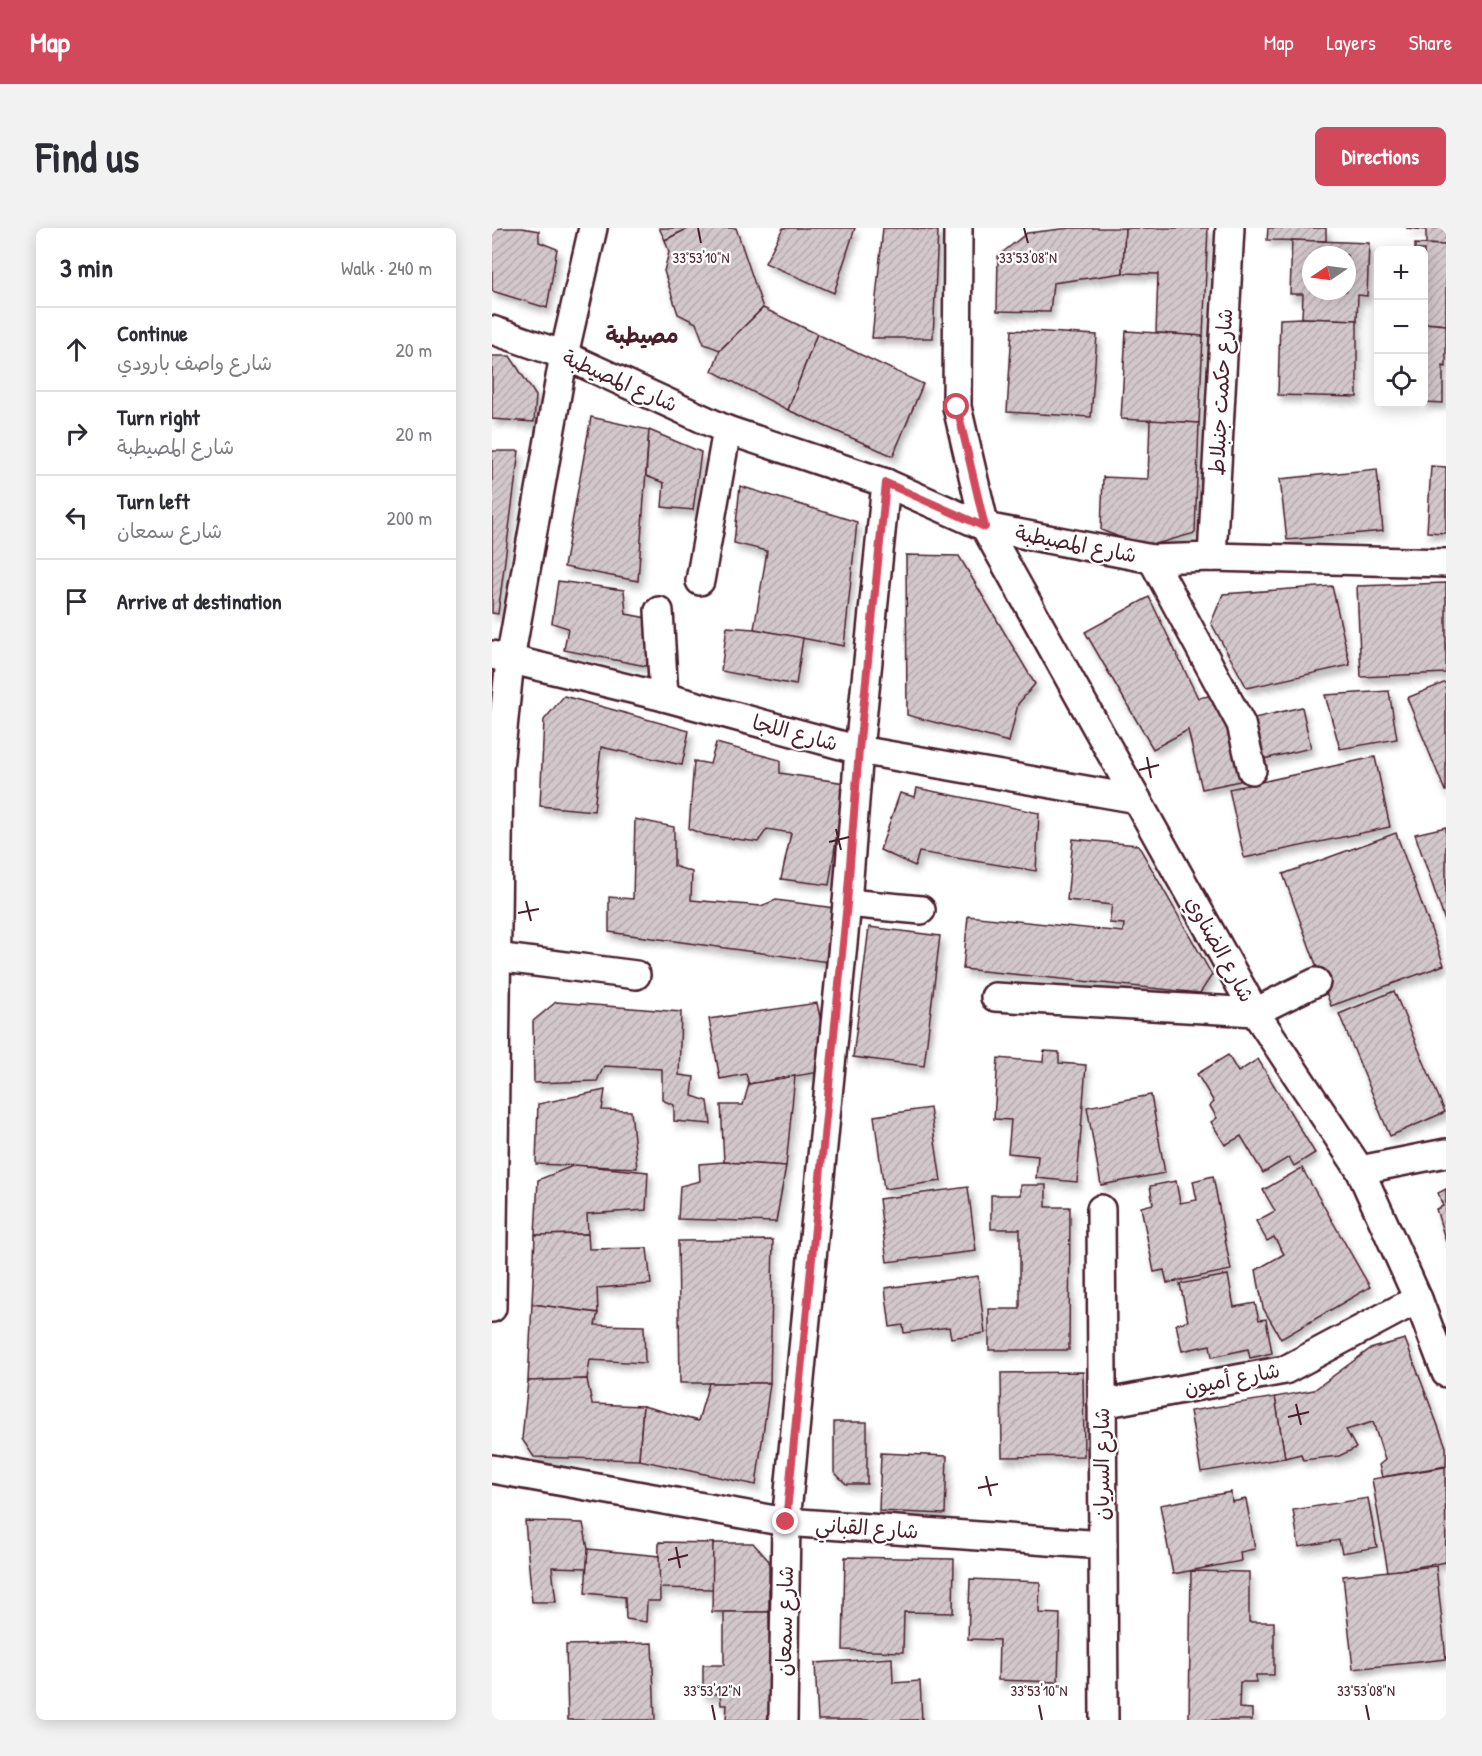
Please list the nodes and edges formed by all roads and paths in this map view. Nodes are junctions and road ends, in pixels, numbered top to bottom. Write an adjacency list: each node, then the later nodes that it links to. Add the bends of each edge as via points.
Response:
1 (593, 228): 5 (street)
2 (958, 228): 8 (street, شارع الضناوي, via 957,407)
3 (1230, 228): 9 (street, شارع حكمت جنبلاط)
4 (492, 330): 5 (street, شارع المصيطبة)
5 (564, 355): 6 (street, شارع المصيطبة); 14 (street)
6 (727, 430): 7 (street, شارع المصيطبة); 12 (street)
7 (886, 483): 8 (street, شارع المصيطبة); 16 (street, شارع سمعان)
8 (985, 527): 10 (street, شارع المصيطبة); 19 (street, شارع الضناوي)
9 (1212, 557): 10 (street, شارع المصيطبة); 11 (street, شارع المصيطبة)
10 (1152, 559): 18 (street, via 1241,724)
11 (1446, 563)
12 (700, 581)
13 (659, 611): 15 (street)
14 (501, 657): 15 (street, شارع اللجا); 17 (street)
15 (664, 697): 16 (street, شارع اللجا)
16 (859, 750): 19 (street, شارع اللجا); 20 (street, شارع سمعان)
17 (496, 768): 22 (street)
18 (1252, 770)
19 (1137, 799): 26 (street, شارع الضناوي)
20 (847, 903): 21 (street); 35 (street, شارع سمعان)
21 (921, 910)
22 (496, 957): 23 (street); 31 (street)
23 (636, 975)
24 (1316, 982): 26 (street)
25 (995, 997): 26 (street)
26 (1255, 1012): 28 (street, شارع الضناوي)
27 (1446, 1154): 28 (street)
28 (1360, 1170): 30 (street, شارع الضناوي)
29 (1101, 1209): 33 (street, شارع السريان)
30 (1418, 1299): 32 (street, شارع الضناوي); 33 (street, شارع أميون, via 1285,1370)
31 (492, 1308)
32 (1446, 1373)
33 (1102, 1404): 36 (street, شارع السريان)
34 (492, 1469): 35 (street, شارع القباني)
35 (786, 1522): 36 (street, شارع القباني); 37 (street, شارع سمعان)
36 (1103, 1545): 38 (street, شارع السريان)
37 (783, 1720)
38 (1104, 1720)

